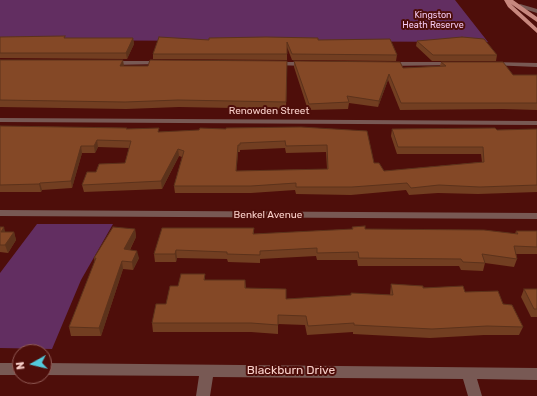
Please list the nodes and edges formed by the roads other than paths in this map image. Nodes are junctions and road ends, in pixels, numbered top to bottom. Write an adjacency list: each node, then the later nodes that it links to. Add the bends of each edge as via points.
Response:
1 (507, 0): 6 (main road)
2 (510, 0): 3 (main road)
3 (520, 6): 4 (street); 5 (main road)
4 (537, 11)
5 (537, 20)
6 (537, 32)
7 (101, 63): 8 (street)
8 (172, 63)
9 (268, 64): 10 (street)
10 (316, 64)
11 (379, 64): 12 (street)
12 (458, 64)
13 (482, 64): 14 (street)
14 (537, 64)
15 (0, 120): 16 (street, Renowden Street)
16 (537, 123)
17 (0, 213): 18 (street, Benkel Avenue)
18 (537, 216)
19 (0, 369): 20 (street)
20 (12, 369)
21 (52, 369): 22 (street, Blackburn Drive)
22 (207, 370): 23 (street, Blackburn Drive); 25 (street)
23 (468, 373): 24 (street, Blackburn Drive); 26 (street)
24 (537, 374)
25 (204, 396)
26 (475, 396)

